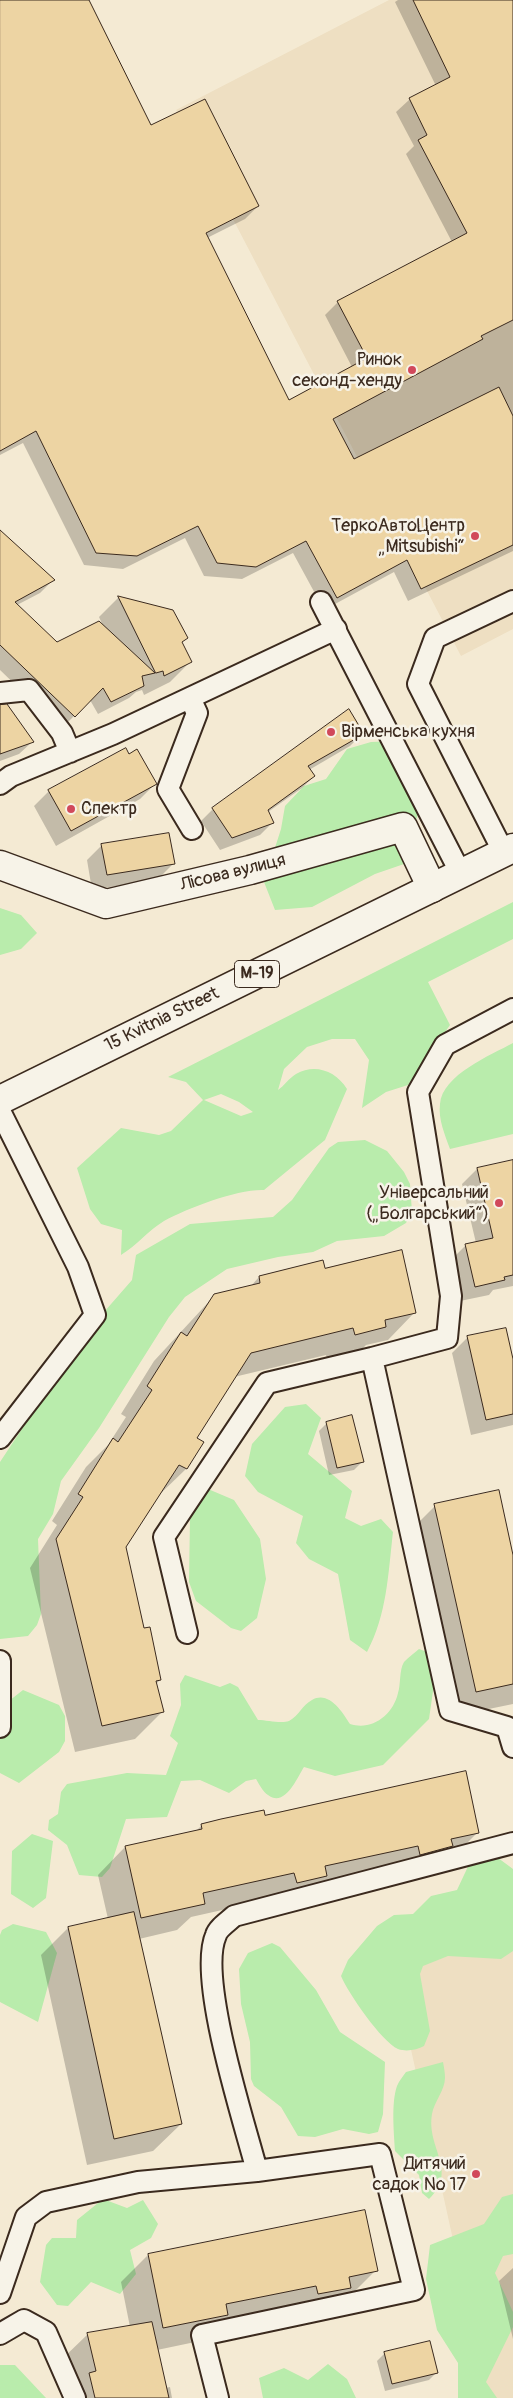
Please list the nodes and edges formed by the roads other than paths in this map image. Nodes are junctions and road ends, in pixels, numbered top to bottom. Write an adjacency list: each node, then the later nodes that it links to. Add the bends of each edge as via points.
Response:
1 (513, 601): 9 (lane, via 435,638 418,684)
2 (321, 602): 3 (lane)
3 (336, 629): 5 (lane); 11 (lane)
4 (0, 693): 6 (lane, via 29,690 62,733)
5 (190, 698): 6 (lane); 8 (lane, via 197,713 168,789)
6 (70, 752): 7 (lane, via 11,776)
7 (0, 784)
8 (192, 829)
9 (508, 850): 11 (main road, 15 Kvitnia Street / М-19)
10 (0, 865): 12 (main road, Лісова вулиця, via 106,904 250,870 403,827)
11 (461, 874): 12 (main road, 15 Kvitnia Street / М-19)
12 (432, 888): 14 (main road, 15 Kvitnia Street / М-19)
13 (513, 1009): 16 (lane, via 445,1045 418,1092 451,1296 446,1338)
14 (0, 1100)
15 (0, 1111): 17 (lane, via 78,1267 95,1314)
16 (372, 1358): 18 (lane, via 267,1383 164,1537); 21 (lane, via 450,1710 507,1727)
17 (0, 1438)
18 (187, 1633)
19 (0, 1661): 20 (lane)
20 (0, 1727)
21 (513, 1747)
22 (513, 1843): 23 (lane, via 234,1916 216,1933 210,1958 219,2028)
23 (257, 2171): 24 (lane, via 138,2182 46,2202 26,2217); 27 (lane, via 380,2154 414,2290 202,2335)
24 (0, 2293)
25 (0, 2334): 26 (lane, via 24,2320 46,2332)
26 (75, 2398)
27 (218, 2398)

